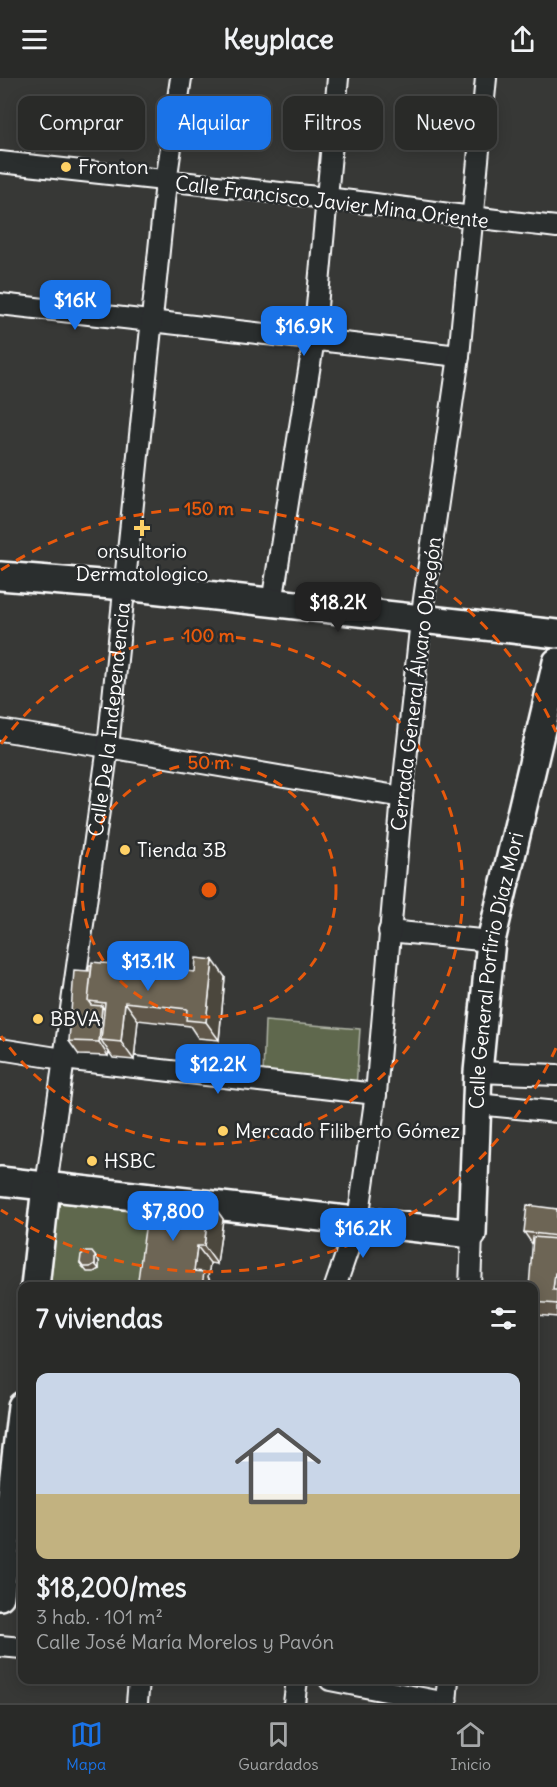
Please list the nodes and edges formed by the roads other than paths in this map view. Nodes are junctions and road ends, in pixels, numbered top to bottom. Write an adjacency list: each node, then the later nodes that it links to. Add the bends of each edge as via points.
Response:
1 (194, 78): 4 (street)
2 (338, 78): 7 (street)
3 (486, 78): 8 (street, Cerrada General Álvaro Obregón)
4 (180, 87): 6 (street, Calle De la Independencia)
5 (0, 162): 6 (street, Calle Francisco Javier Mina Oriente)
6 (166, 182): 7 (street, Calle Francisco Javier Mina Oriente); 11 (street, Calle De la Independencia)
7 (328, 198): 8 (street, Calle Francisco Javier Mina Oriente); 12 (street)
8 (474, 219): 9 (street, Calle Francisco Javier Mina Oriente); 13 (street, Cerrada General Álvaro Obregón)
9 (557, 227)
10 (0, 305): 11 (street)
11 (153, 320): 12 (street); 15 (street, Calle De la Independencia)
12 (314, 339): 13 (street); 16 (street)
13 (459, 356): 17 (street, Cerrada General Álvaro Obregón)
14 (0, 576): 15 (street)
15 (125, 586): 16 (street); 21 (street, Calle De la Independencia)
16 (273, 603): 17 (street)
17 (421, 620): 18 (street); 22 (street, Cerrada General Álvaro Obregón)
18 (557, 634)
19 (557, 662): 24 (street, Calle General Porfirio Díaz Mori)
20 (0, 730): 21 (street)
21 (108, 747): 22 (street); 26 (street, Calle De la Independencia)
22 (402, 797): 23 (street, Cerrada General Álvaro Obregón)
23 (389, 932): 24 (street); 29 (street, Cerrada General Álvaro Obregón)
24 (491, 941): 27 (street, Calle General Porfirio Díaz Mori)
25 (0, 1048): 26 (street)
26 (63, 1059): 29 (street); 33 (street, Calle De la Independencia)
27 (478, 1072): 28 (street); 30 (street, Calle General Porfirio Díaz Mori)
28 (557, 1075)
29 (376, 1094): 34 (street, Cerrada General Álvaro Obregón)
30 (477, 1104): 31 (street); 35 (street, Calle General Porfirio Díaz Mori)
31 (557, 1112)
32 (0, 1181): 33 (street)
33 (46, 1186): 34 (street, via 160,1211); 36 (street, Calle De la Independencia)
34 (358, 1220): 35 (street); 37 (street, Cerrada General Álvaro Obregón)
35 (472, 1234): 38 (street, Calle General Porfirio Díaz Mori)
36 (36, 1282)
37 (336, 1282)
38 (470, 1282)
39 (18, 1443): 40 (street)
40 (11, 1507): 41 (street)
41 (0, 1596)
42 (0, 1646): 43 (street)
43 (18, 1648)
44 (138, 1684): 48 (street)
45 (296, 1684): 49 (street)
46 (350, 1684): 50 (street)
47 (447, 1684): 50 (street)
48 (136, 1703)
49 (294, 1703)
50 (446, 1703)

